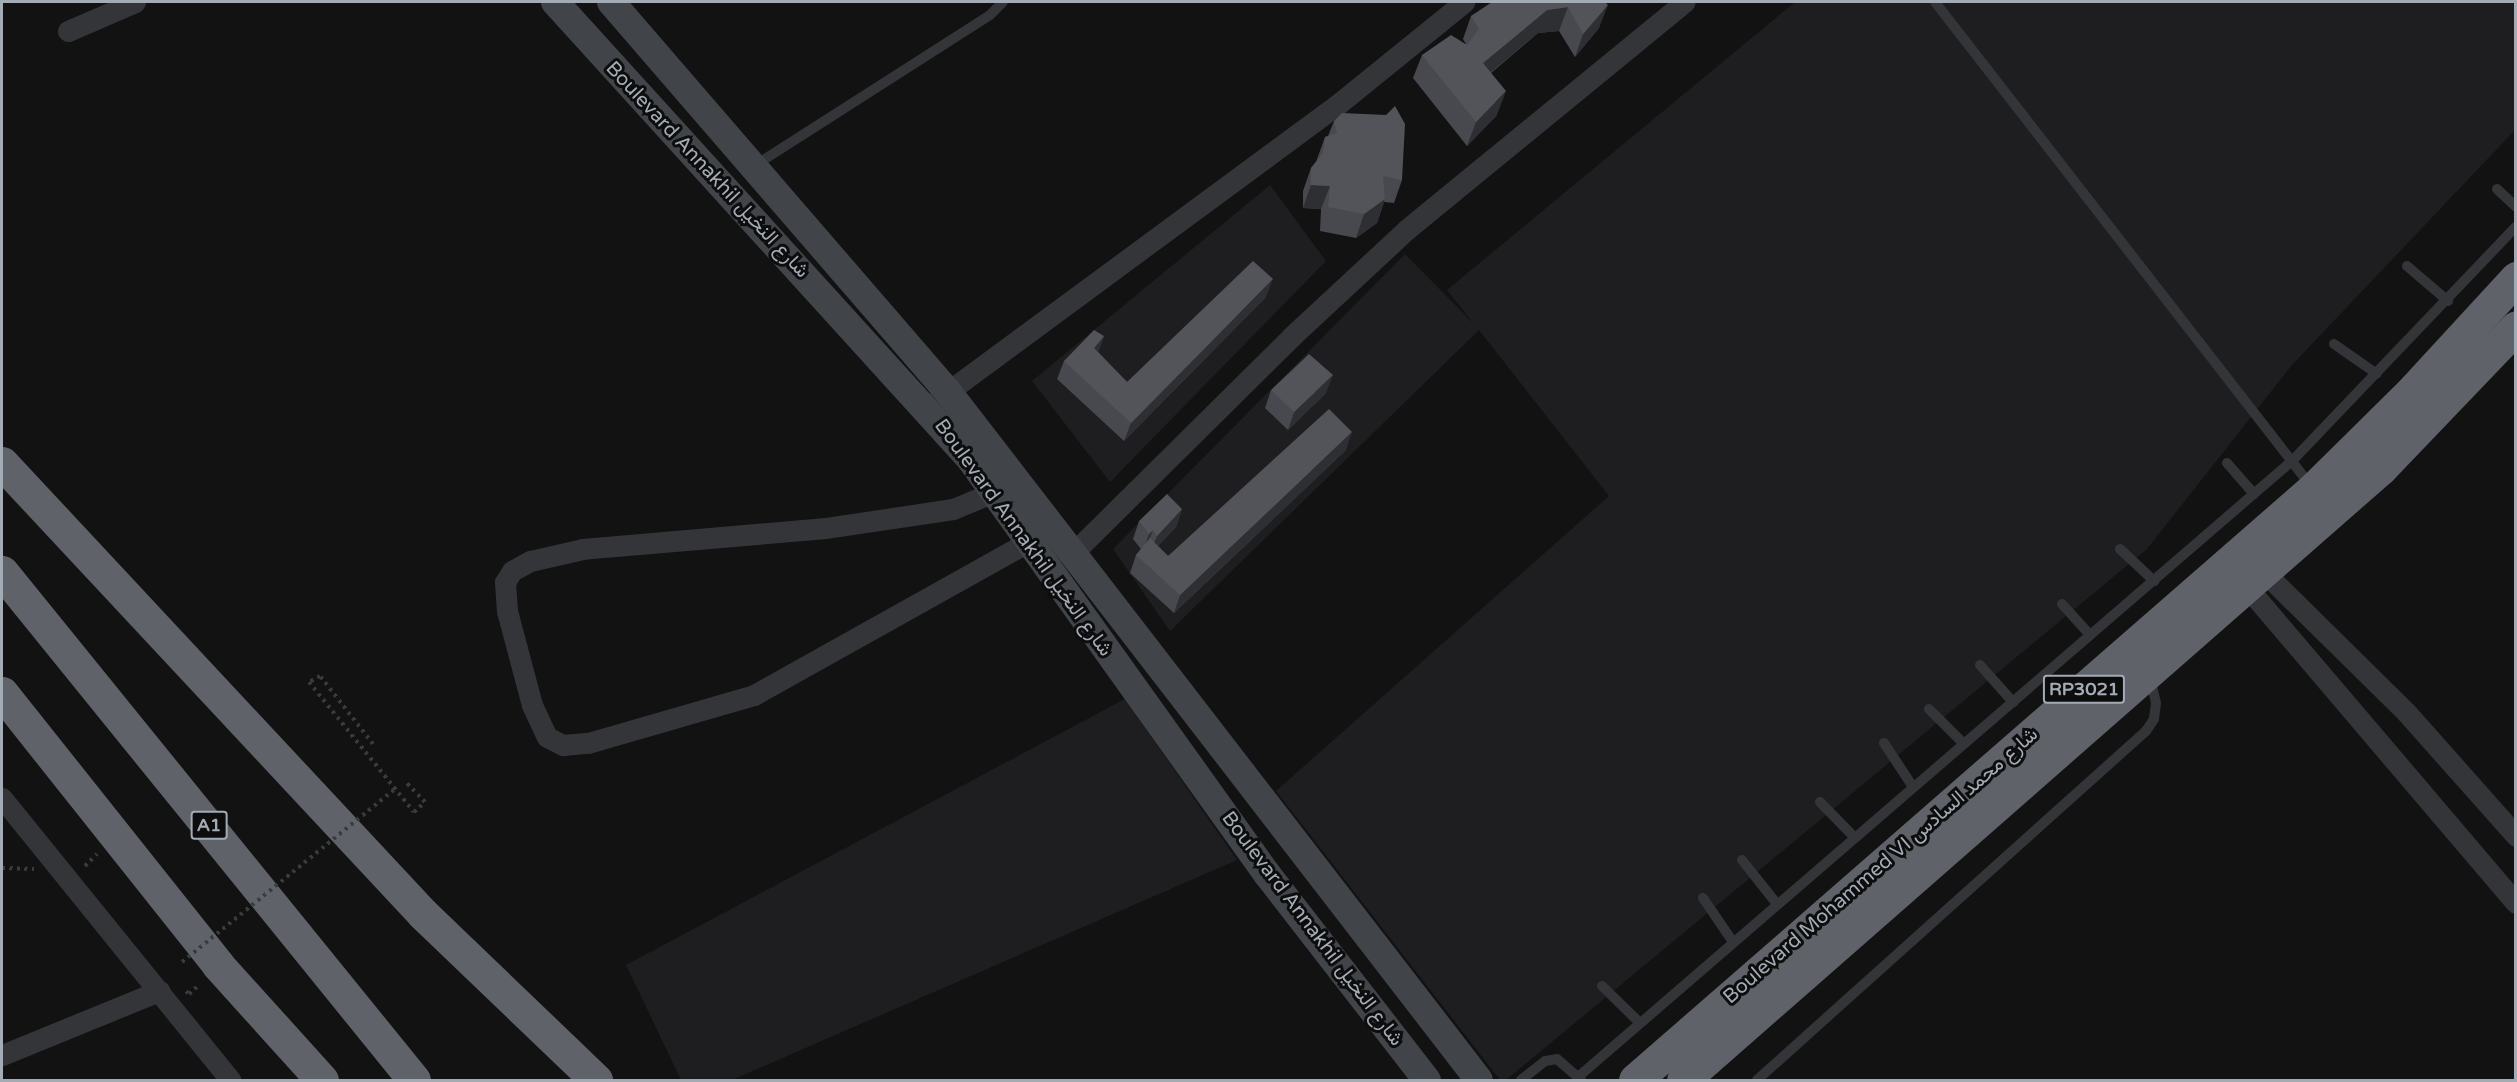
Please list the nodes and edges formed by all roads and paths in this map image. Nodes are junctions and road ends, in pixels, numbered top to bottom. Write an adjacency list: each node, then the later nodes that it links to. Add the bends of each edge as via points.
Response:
1 (135, 2): 8 (street)
2 (555, 2): 19 (street, Boulevard Annakhil شارع النخيل)
3 (612, 2): 9 (street, Boulevard Annakhil شارع النخيل)
4 (1003, 2): 9 (lane, via 990,15)
5 (1464, 2): 19 (street, via 1336,105)
6 (1685, 2): 28 (street, via 1406,230 1291,337)
7 (1935, 2): 20 (lane)
8 (68, 31)
9 (754, 167): 19 (street, Boulevard Annakhil شارع النخيل)
10 (2496, 189): 11 (lane)
11 (2516, 207)
12 (2516, 227): 15 (lane)
13 (2408, 266): 15 (lane)
14 (2516, 278): 23 (highway, Boulevard Mohammed VI شارع محمد السادس / RP3021, via 2414,389)
15 (2448, 301): 18 (lane)
16 (2516, 327): 30 (highway, Boulevard Mohammed VI شارع محمد السادس / RP3021, via 2412,440)
17 (2334, 344): 18 (lane)
18 (2377, 374): 20 (lane)
19 (937, 400): 24 (street, Boulevard Annakhil شارع النخيل); 28 (street, Boulevard Annakhil شارع النخيل)
20 (2292, 461): 23 (lane); 25 (lane)
21 (2, 463): 69 (highway, via 423,914)
22 (2227, 463): 25 (lane)
23 (2313, 489): 73 (highway, Boulevard Mohammed VI شارع محمد السادس / RP3021)
24 (994, 492): 26 (street, Boulevard Annakhil شارع النخيل); 26 (street, via 953,509 826,528 583,549 530,561 512,571 505,582 507,611 532,705 547,736 563,745 588,742 754,694)
25 (2254, 495): 31 (lane)
26 (1029, 541): 70 (street, Boulevard Annakhil شارع النخيل, via 1267,874)
27 (2120, 549): 31 (lane)
28 (1073, 553): 71 (street, Boulevard Annakhil شارع النخيل)
29 (2, 572): 68 (highway, A1)
30 (2255, 579): 35 (highway, Boulevard Mohammed VI شارع محمد السادس / RP3021); 47 (street, via 2406,712); 53 (street)
31 (2154, 580): 33 (lane)
32 (2062, 604): 33 (lane)
33 (2090, 635): 37 (lane)
34 (1980, 665): 37 (lane)
35 (2148, 672): 74 (highway, Boulevard Mohammed VI شارع محمد السادس / RP3021); 75 (lane, via 2156,704 2154,719 2146,731)
36 (2, 693): 58 (highway)
37 (2013, 702): 41 (lane)
38 (1929, 709): 41 (lane)
39 (1884, 743): 43 (lane)
40 (372, 744): 44 (path, via 320,675 309,682)
41 (1964, 744): 43 (lane)
42 (404, 780): 44 (path, via 425,802 414,812)
43 (1913, 787): 48 (lane)
44 (394, 790): 57 (path, bridge)
45 (2, 798): 61 (street)
46 (1820, 802): 48 (lane)
47 (2516, 836)
48 (1854, 838): 54 (lane)
49 (1742, 860): 54 (lane)
50 (104, 863): 51 (path, via 97,854 84,864)
51 (91, 873)
52 (1703, 898): 55 (lane)
53 (2516, 903)
54 (1777, 904): 55 (lane)
55 (1733, 942): 62 (lane)
56 (175, 953): 57 (path)
57 (182, 962): 58 (path)
58 (200, 971): 60 (path, via 200,985 189,994); 66 (highway); 67 (highway)
59 (1602, 986): 62 (lane)
60 (183, 987)
61 (159, 990): 63 (street); 65 (street)
62 (1640, 1023): 64 (lane)
63 (2, 1055)
64 (1579, 1079): 72 (lane, via 1557,1059 1545,1061)
65 (230, 1080)
66 (301, 1080)
67 (322, 1080)
68 (414, 1080)
69 (596, 1080)
70 (1427, 1080)
71 (1479, 1080)
72 (1521, 1080)
73 (1635, 1080)
74 (1683, 1080)
75 (1757, 1080)

